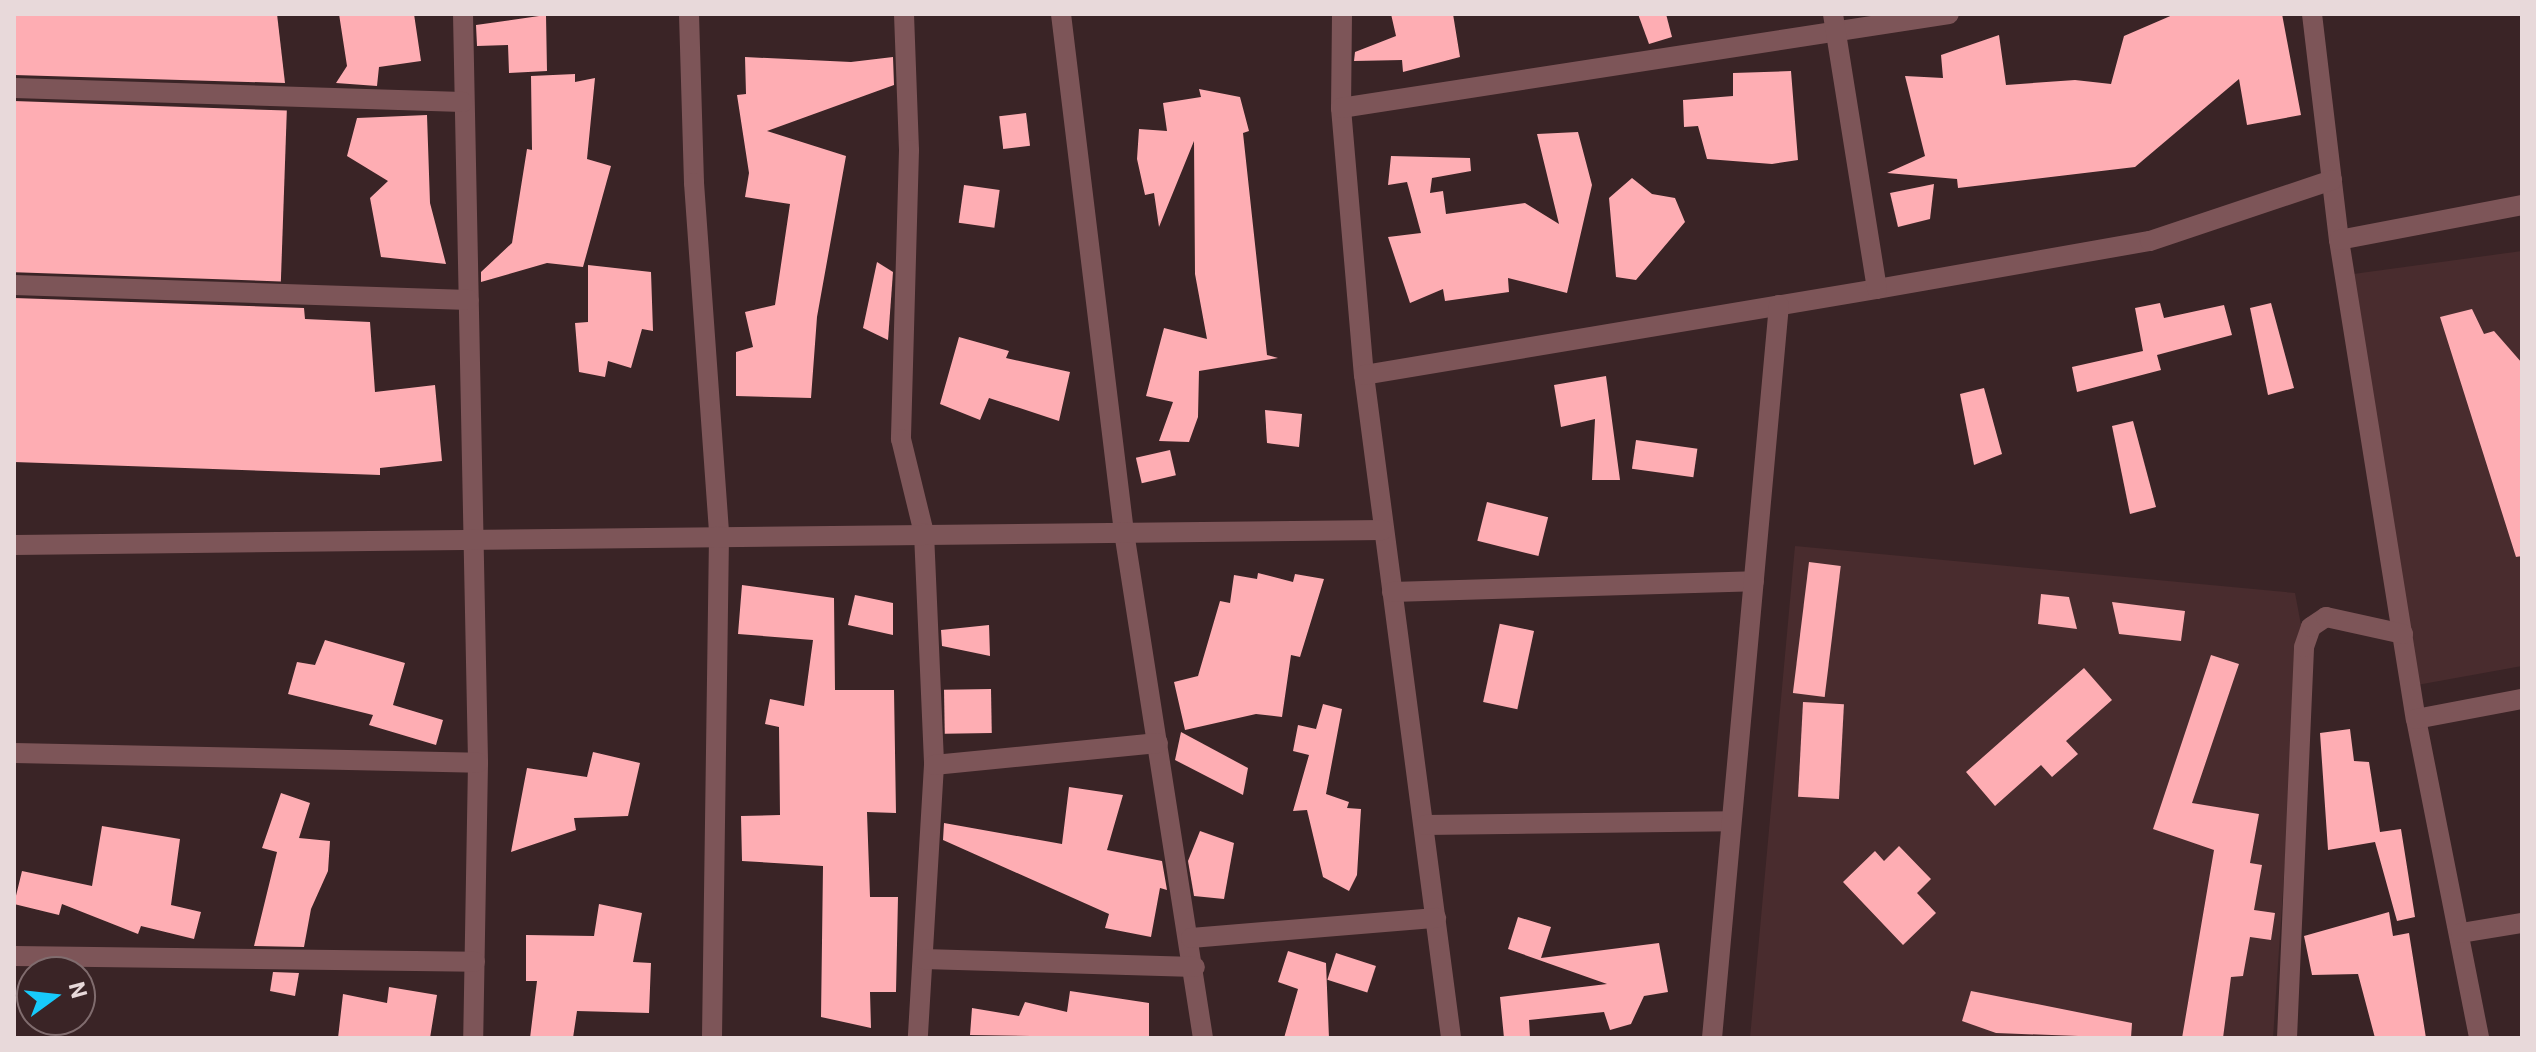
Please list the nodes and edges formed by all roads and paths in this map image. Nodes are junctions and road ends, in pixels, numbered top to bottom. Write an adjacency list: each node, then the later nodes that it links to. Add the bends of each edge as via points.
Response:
1 (463, 14): 10 (street)
2 (689, 14): 23 (street, via 694,183)
3 (904, 14): 22 (street, via 909,150 901,439)
4 (1061, 14): 21 (street)
5 (1342, 14): 11 (street)
6 (1949, 14): 8 (street)
7 (2312, 14): 12 (street)
8 (1834, 23): 11 (street); 16 (street)
9 (14, 88): 10 (street)
10 (463, 102): 17 (street)
11 (1341, 108): 19 (street)
12 (2332, 180): 14 (street); 16 (street, via 2150,241)
13 (2522, 205): 14 (street)
14 (2339, 240): 28 (street)
15 (14, 285): 17 (street)
16 (1877, 289): 18 (street)
17 (469, 300): 24 (street)
18 (1779, 305): 19 (street); 26 (street)
19 (1364, 375): 20 (street)
20 (1383, 530): 21 (street); 27 (street)
21 (1124, 532): 22 (street); 31 (street)
22 (924, 533): 23 (street); 34 (street)
23 (719, 536): 24 (street); 46 (street)
24 (472, 538): 25 (street); 33 (street)
25 (14, 545)
26 (1754, 581): 27 (street); 35 (street)
27 (1392, 592): 36 (street)
28 (2403, 634): 30 (street); 51 (street, via 2326,617 2311,627 2304,647)
29 (2522, 699): 30 (street)
30 (2416, 719): 39 (street)
31 (1158, 743): 34 (street); 40 (street)
32 (14, 753): 33 (street)
33 (478, 763): 43 (street)
34 (934, 765): 42 (street)
35 (1731, 821): 36 (street); 50 (street)
36 (1425, 825): 37 (street)
37 (1436, 918): 40 (street); 49 (street)
38 (2522, 923): 39 (street)
39 (2461, 933): 52 (street)
40 (1191, 938): 44 (street)
41 (14, 956): 43 (street)
42 (923, 959): 44 (street); 47 (street)
43 (475, 962): 45 (street)
44 (1195, 967): 48 (street)
45 (473, 1038)
46 (712, 1038)
47 (918, 1038)
48 (1203, 1038)
49 (1451, 1038)
50 (1712, 1038)
51 (2287, 1038)
52 (2479, 1038)

